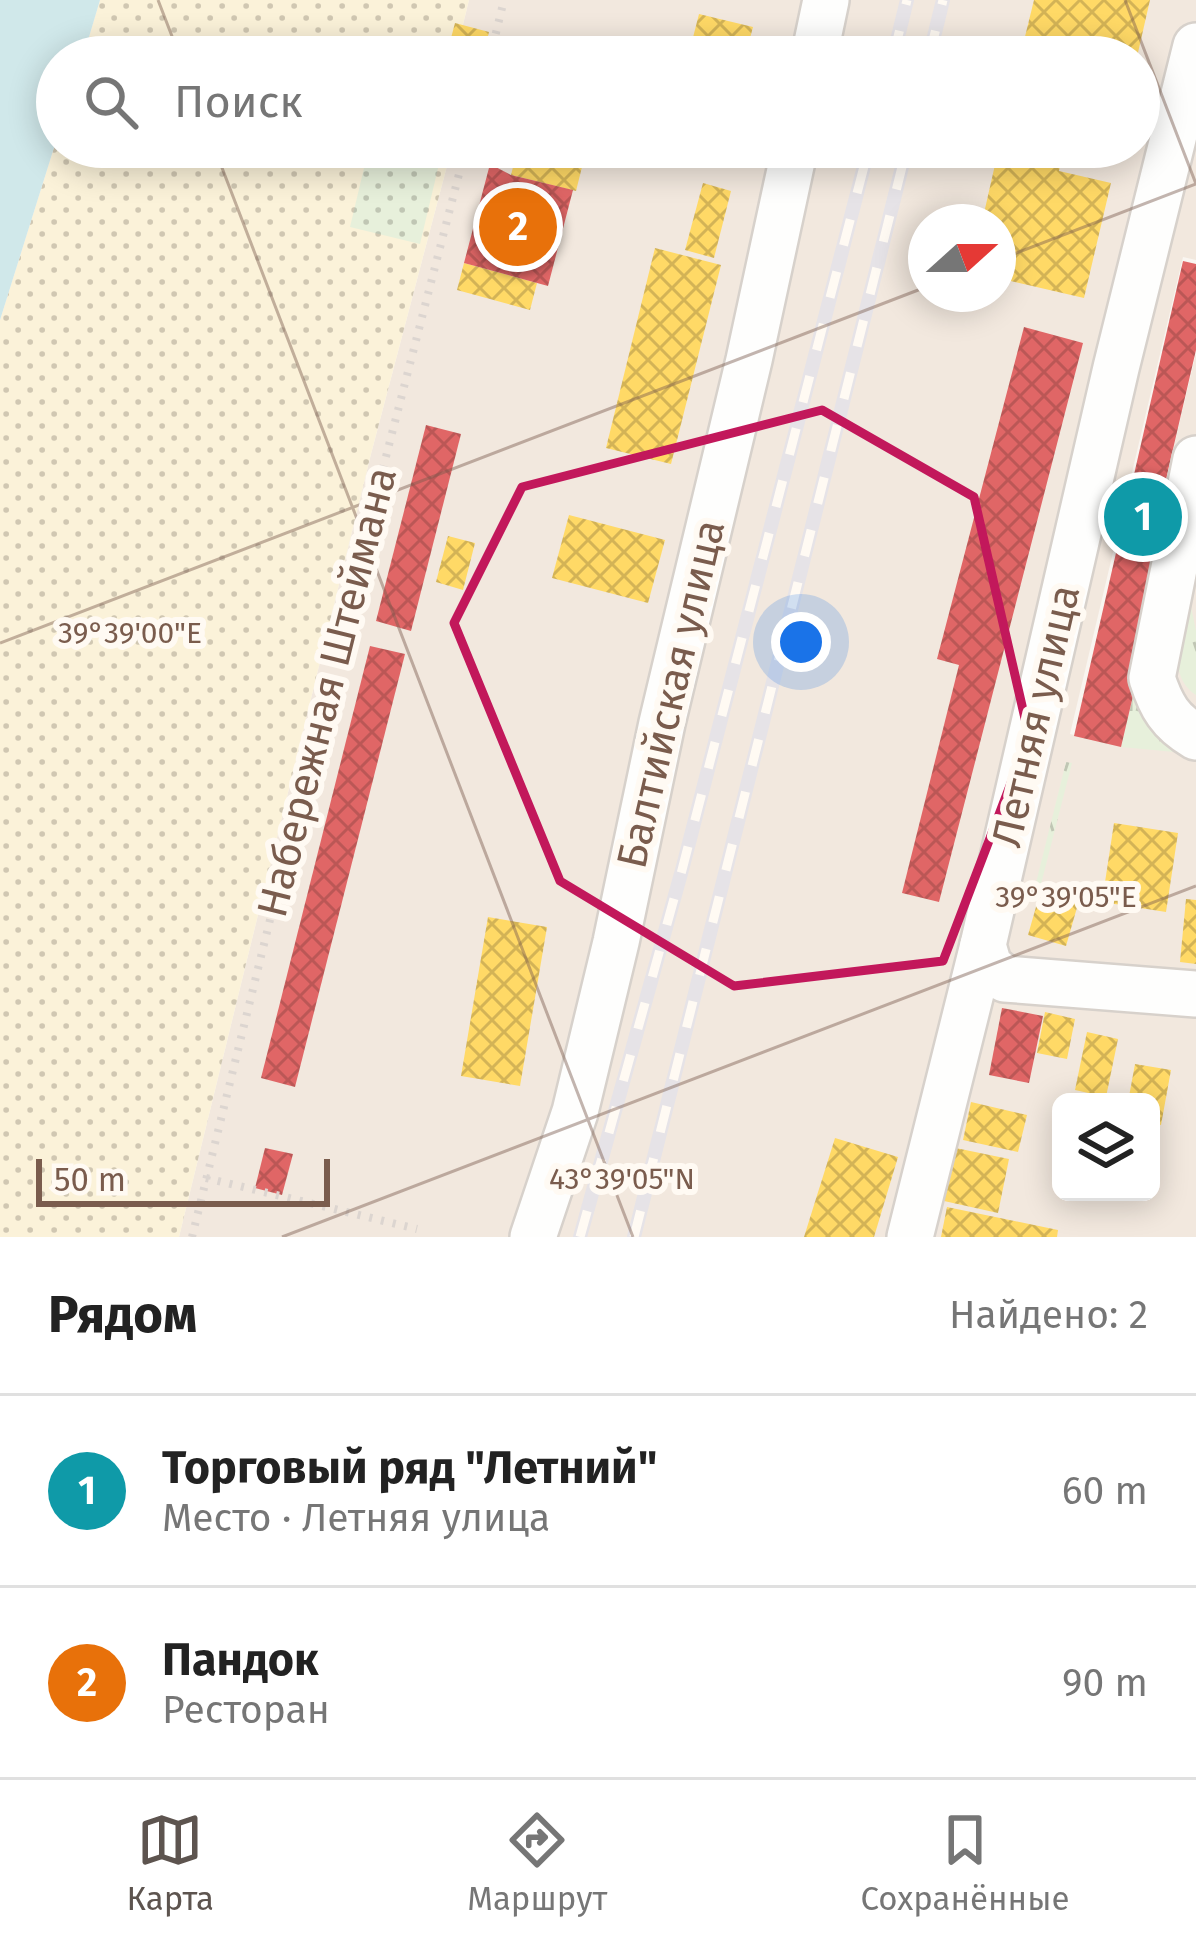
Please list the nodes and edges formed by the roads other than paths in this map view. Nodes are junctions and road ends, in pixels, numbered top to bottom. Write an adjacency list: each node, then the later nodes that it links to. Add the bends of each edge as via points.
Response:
1 (826, 0): 2 (street)
2 (818, 36)
3 (1196, 46): 7 (street, Летняя улица)
4 (790, 168): 9 (street, Балтийская улица, via 585,1070)
5 (1196, 459): 6 (street, via 1152,678 1174,724)
6 (1196, 736)
7 (986, 956): 8 (street, via 1005,979); 10 (street, Летняя улица)
8 (1196, 994)
9 (533, 1237)
10 (910, 1237)

